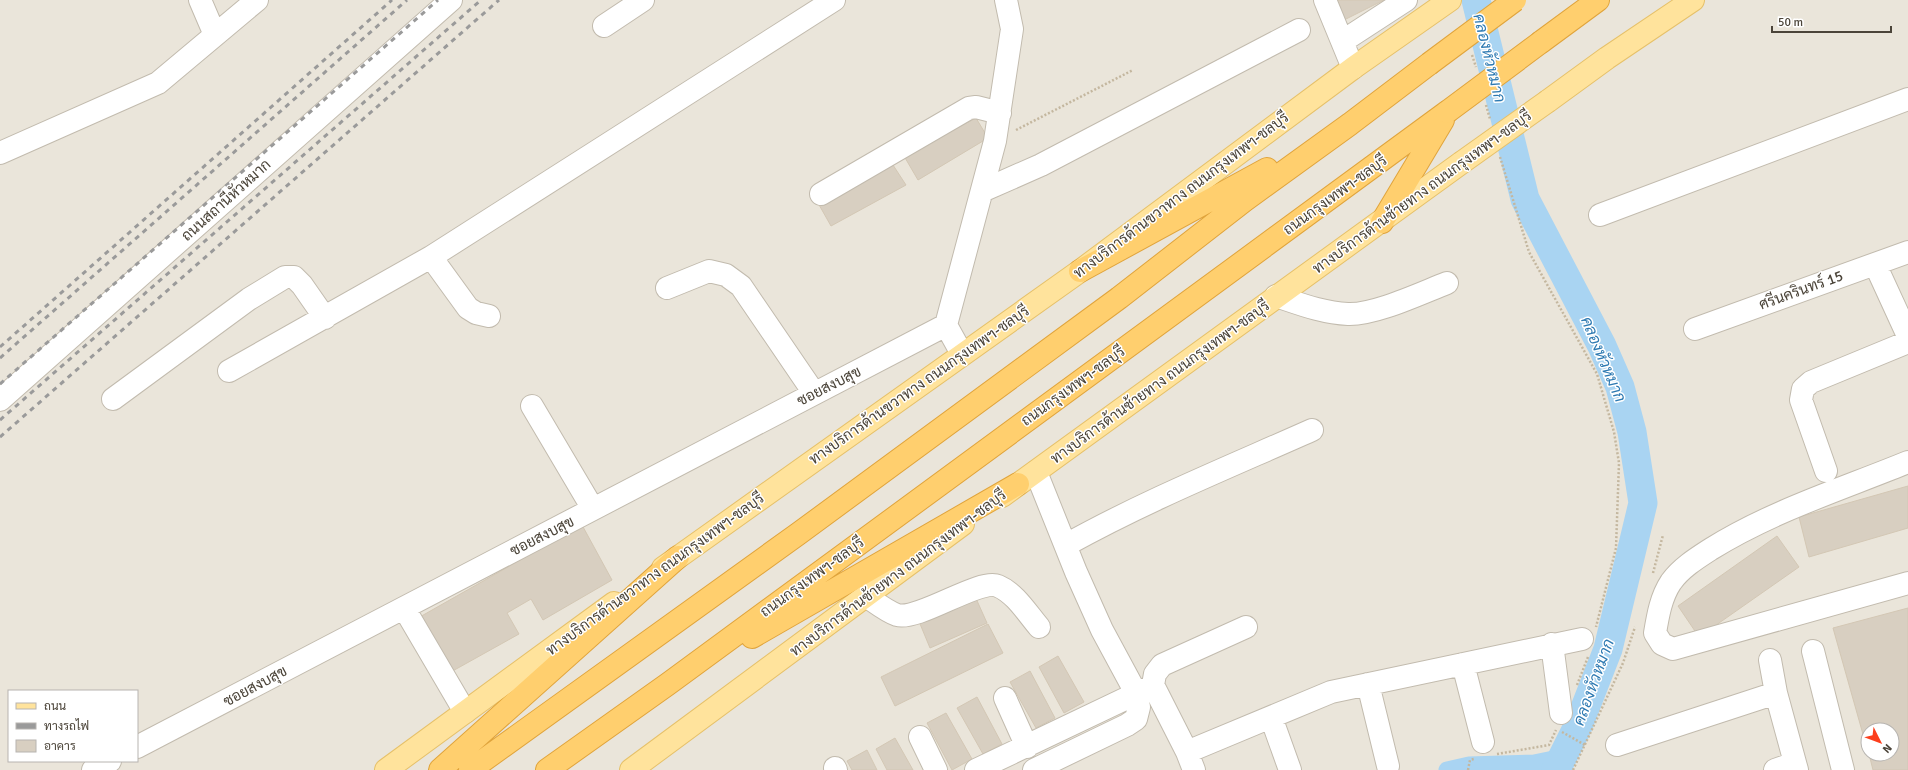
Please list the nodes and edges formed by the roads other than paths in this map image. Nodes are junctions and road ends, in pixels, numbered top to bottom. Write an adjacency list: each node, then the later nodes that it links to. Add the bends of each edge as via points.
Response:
1 (200, 0): 15 (street)
2 (257, 0): 15 (street)
3 (452, 0): 44 (street, ถนนสถานีหัวหมาก)
4 (643, 0): 13 (street)
5 (834, 0): 28 (street)
6 (1006, 0): 20 (street, via 1012,28)
7 (1325, 0): 16 (street)
8 (1406, 0): 16 (street)
9 (1450, 0): 17 (main road, ทางบริการด้านขวาทาง ถนนกรุงเทพฯ-ชลบุรี)
10 (1515, 0): 21 (highway, bridge)
11 (1598, 0): 19 (highway, ถนนกรุงเทพฯ-ชลบุรี, bridge)
12 (1693, 0): 26 (main road, ทางบริการด้านซ้ายทาง ถนนกรุงเทพฯ-ชลบุรี, bridge, via 1607,58)
13 (604, 26)
14 (1299, 30): 23 (street, via 1041,165)
15 (215, 35): 22 (street, via 158,83)
16 (1343, 41): 17 (street)
17 (1353, 68): 30 (main road, ทางบริการด้านขวาทาง ถนนกรุงเทพฯ-ชลบุรี)
18 (1908, 99): 25 (street)
19 (1447, 112): 26 (highway); 64 (highway, ถนนกรุงเทพฯ-ชลบุรี)
20 (1000, 113): 23 (street); 24 (street, via 976,107 969,108)
21 (1350, 124): 30 (highway); 84 (highway, via 798,534)
22 (0, 153)
23 (982, 191): 36 (street)
24 (821, 194)
25 (1600, 215)
26 (1382, 222): 33 (main road, ทางบริการด้านซ้ายทาง ถนนกรุงเทพฯ-ชลบุรี)
27 (1908, 252): 29 (street, ศรีนครินทร์ 15)
28 (430, 257): 34 (street, via 468,308); 35 (street)
29 (1875, 264): 37 (street, ศรีนครินทร์ 15); 38 (street)
30 (1080, 271): 40 (main road, ทางบริการด้านขวาทาง ถนนกรุงเทพฯ-ชลบุรี)
31 (1448, 283): 33 (street, via 1376,309 1349,314 1324,312)
32 (666, 288): 42 (street, via 709,271 726,275 741,286)
33 (1276, 296): 49 (main road, ทางบริการด้านซ้ายทาง ถนนกรุงเทพฯ-ชลบุรี)
34 (489, 316)
35 (325, 318): 41 (street); 43 (street, via 302,285 294,277 285,277 249,299)
36 (946, 325): 40 (street); 42 (street, ซอยสงบสุข)
37 (1695, 329)
38 (1908, 336)
39 (1908, 342): 48 (street, via 1811,382 1804,389 1801,400)
40 (962, 354): 53 (main road, ทางบริการด้านขวาทาง ถนนกรุงเทพฯ-ชลบุรี)
41 (229, 371)
42 (814, 393): 51 (street, ซอยสงบสุข)
43 (113, 398)
44 (0, 400)
45 (532, 406): 51 (street)
46 (1312, 430): 52 (street, via 1189,484)
47 (1908, 462): 54 (street, via 1791,509 1727,539 1694,560 1672,581 1662,601 1655,633 1662,644 1673,649)
48 (1826, 471)
49 (1036, 472): 50 (main road, ทางบริการด้านซ้ายทาง ถนนกรุงเทพฯ-ชลบุรี); 52 (street)
50 (1018, 484): 55 (main road, ทางบริการด้านซ้ายทาง ถนนกรุงเทพฯ-ชลบุรี); 64 (highway)
51 (593, 509): 56 (street, ซอยสงบสุข)
52 (1066, 545): 66 (street, via 1102,630)
53 (678, 557): 69 (main road, ทางบริการด้านขวาทาง ถนนกรุงเทพฯ-ชลบุรี); 83 (highway)
54 (1908, 583)
55 (866, 596): 57 (street, via 898,615 910,615 977,588 996,585 1008,591); 86 (main road, ทางบริการด้านซ้ายทาง ถนนกรุงเทพฯ-ชลบุรี)
56 (404, 608): 69 (street); 74 (street, ซอยสงบสุข)
57 (1039, 627)
58 (1246, 627): 66 (street, via 1162,665)
59 (1589, 640): 60 (street)
60 (1552, 644): 63 (street); 70 (street)
61 (1813, 651): 92 (street)
62 (1770, 660): 67 (street)
63 (1463, 664): 65 (street); 76 (street)
64 (668, 684): 85 (highway, ถนนกรุงเทพฯ-ชลบุรี)
65 (1368, 684): 71 (street, via 1331,692); 79 (street)
66 (1144, 689): 75 (street); 77 (street); 89 (street, via 1136,719)
67 (1776, 693): 73 (street); 80 (street)
68 (1005, 698): 75 (street)
69 (465, 712): 82 (main road, ทางบริการด้านขวาทาง ถนนกรุงเทพฯ-ชลบุรี)
70 (1561, 713)
71 (1271, 717): 77 (street); 90 (street)
72 (920, 737): 87 (street)
73 (1617, 745)
74 (138, 746)
75 (1027, 747): 88 (street)
76 (1484, 752)
77 (1191, 761)
78 (108, 762): 81 (street)
79 (1388, 766)
80 (1796, 766): 91 (street)
81 (93, 770)
82 (386, 770)
83 (440, 770)
84 (470, 770)
85 (547, 770)
86 (631, 770)
87 (936, 770)
88 (976, 770)
89 (1036, 770)
90 (1290, 770)
91 (1775, 770)
92 (1843, 770)

